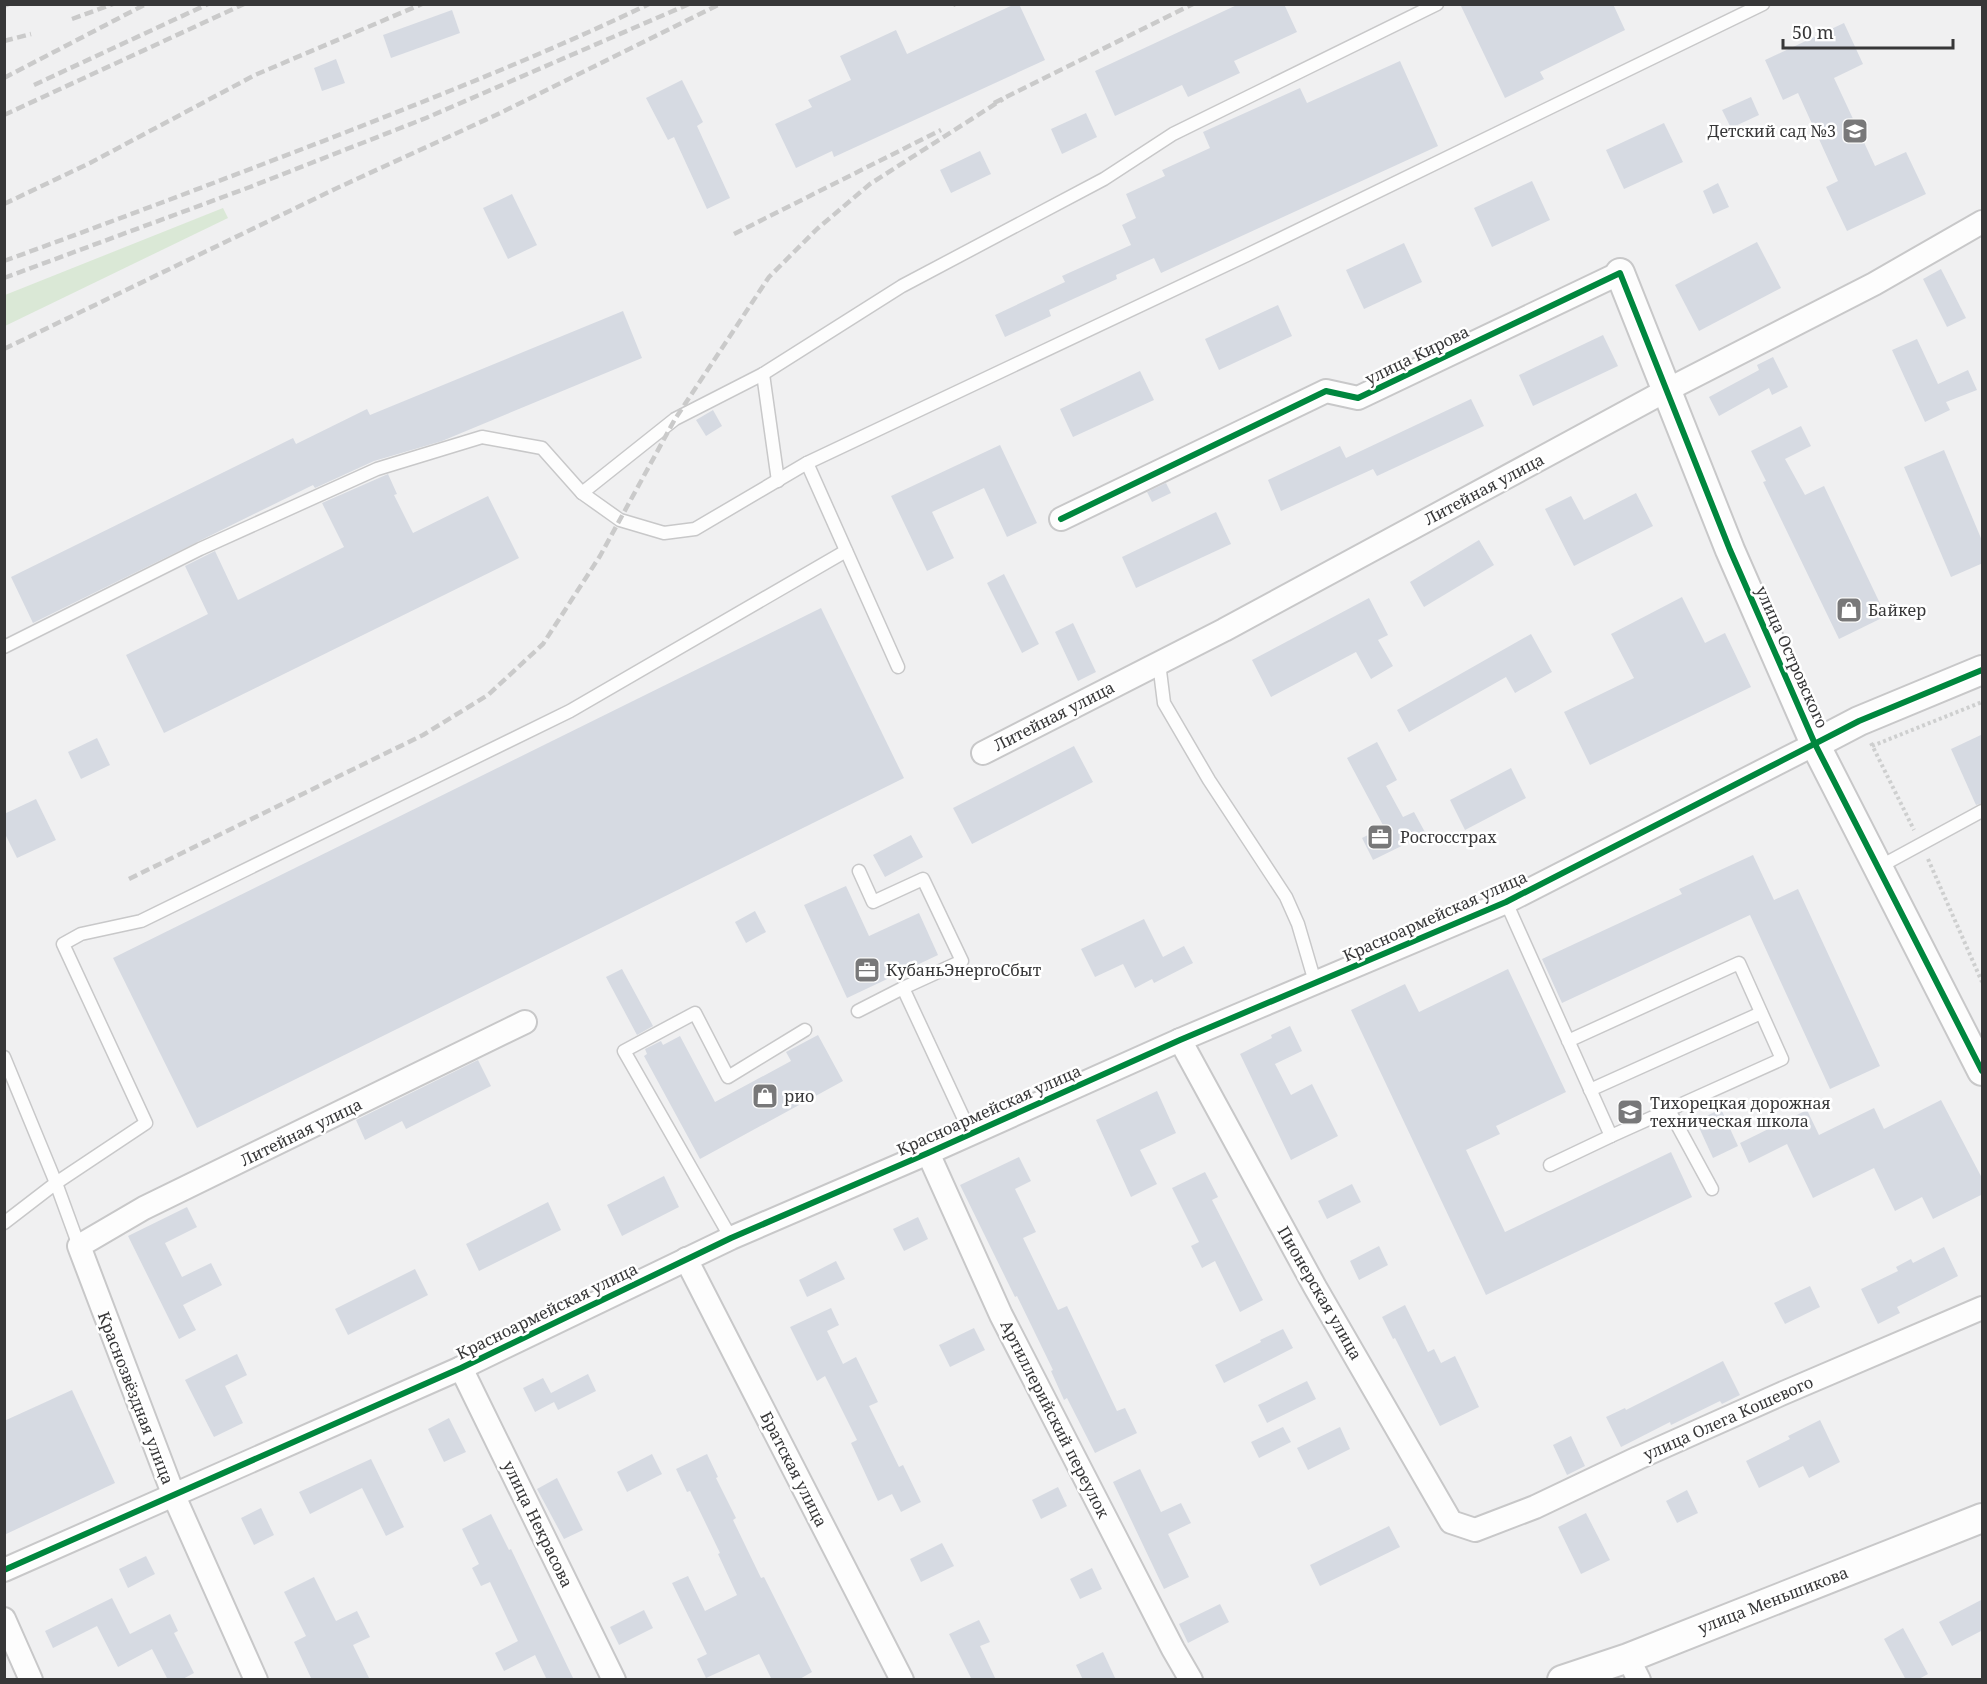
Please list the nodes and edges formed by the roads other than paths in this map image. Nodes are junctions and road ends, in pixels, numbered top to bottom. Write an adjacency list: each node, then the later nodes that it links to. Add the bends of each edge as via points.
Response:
1 (1437, 4): 5 (lane, via 1173,134 1104,179 902,286)
2 (1763, 4): 7 (lane)
3 (1983, 222): 6 (street, Литейная улица, via 1874,284)
4 (1620, 273): 6 (street, улица Островского); 10 (street, улица Кирова, via 1358,398 1326,391)
5 (763, 374): 8 (lane); 9 (lane, via 675,418)
6 (1667, 390): 13 (street, Литейная улица); 16 (street, улица Островского, via 1730,550)
7 (807, 463): 8 (lane); 11 (lane)
8 (778, 481): 9 (lane, via 695,529 664,533 620,520)
9 (582, 493): 12 (lane, via 542,448 482,437 377,469 200,549)
10 (1061, 519)
11 (846, 551): 14 (lane); 38 (lane, via 570,711 141,921 81,934 63,944 146,1123)
12 (4, 647)
13 (1160, 663): 17 (street, Литейная улица); 22 (lane, via 1164,703 1286,897)
14 (898, 667)
15 (1983, 670): 16 (street, Красноармейская улица, via 1859,721)
16 (1815, 744): 19 (street, улица Островского); 21 (street, Красноармейская улица)
17 (983, 753)
18 (1983, 811): 19 (lane)
19 (1879, 867): 31 (street, улица Островского)
20 (859, 871): 23 (lane, via 873,902 923,879 962,961)
21 (1506, 902): 22 (street, Красноармейская улица); 29 (lane)
22 (1315, 982): 28 (street, Красноармейская улица)
23 (903, 988): 24 (lane); 34 (lane)
24 (858, 1011)
25 (1761, 1013): 29 (lane, via 1739,963); 32 (lane); 33 (lane, via 1782,1059)
26 (525, 1022): 42 (street, Литейная улица, via 144,1208)
27 (805, 1030): 41 (lane, via 728,1077 695,1013 624,1051)
28 (1180, 1040): 34 (street, Красноармейская улица); 48 (street, Пионерская улица, via 1315,1287 1451,1522)
29 (1568, 1041): 32 (lane)
30 (4, 1057): 38 (lane)
31 (1983, 1071)
32 (1590, 1090): 35 (lane)
33 (1669, 1110): 35 (lane); 39 (lane)
34 (971, 1134): 36 (street, Красноармейская улица)
35 (1611, 1136): 37 (lane)
36 (928, 1153): 41 (street, Красноармейская улица); 56 (street, Артиллерийский переулок, via 1001,1315)
37 (1550, 1165)
38 (56, 1183): 40 (lane); 42 (lane)
39 (1712, 1189)
40 (4, 1223)
41 (731, 1238): 43 (street, Красноармейская улица)
42 (79, 1246): 46 (street, Краснозвёздная улица)
43 (686, 1259): 45 (street, Красноармейская улица); 55 (street, Братская улица)
44 (1983, 1308): 48 (street, улица Олега Кошевого, via 1781,1394 1535,1508)
45 (461, 1368): 46 (street, Красноармейская улица); 54 (street, улица Некрасова)
46 (174, 1496): 49 (street, Красноармейская улица); 53 (street, Краснозвёздная улица)
47 (1983, 1518): 51 (street, улица Меньшикова)
48 (1475, 1530)
49 (4, 1570)
50 (4, 1619): 52 (street)
51 (1634, 1669): 57 (street, улица Меньшикова)
52 (31, 1680)
53 (256, 1680)
54 (614, 1680)
55 (902, 1680)
56 (1191, 1680)
57 (1562, 1680)

